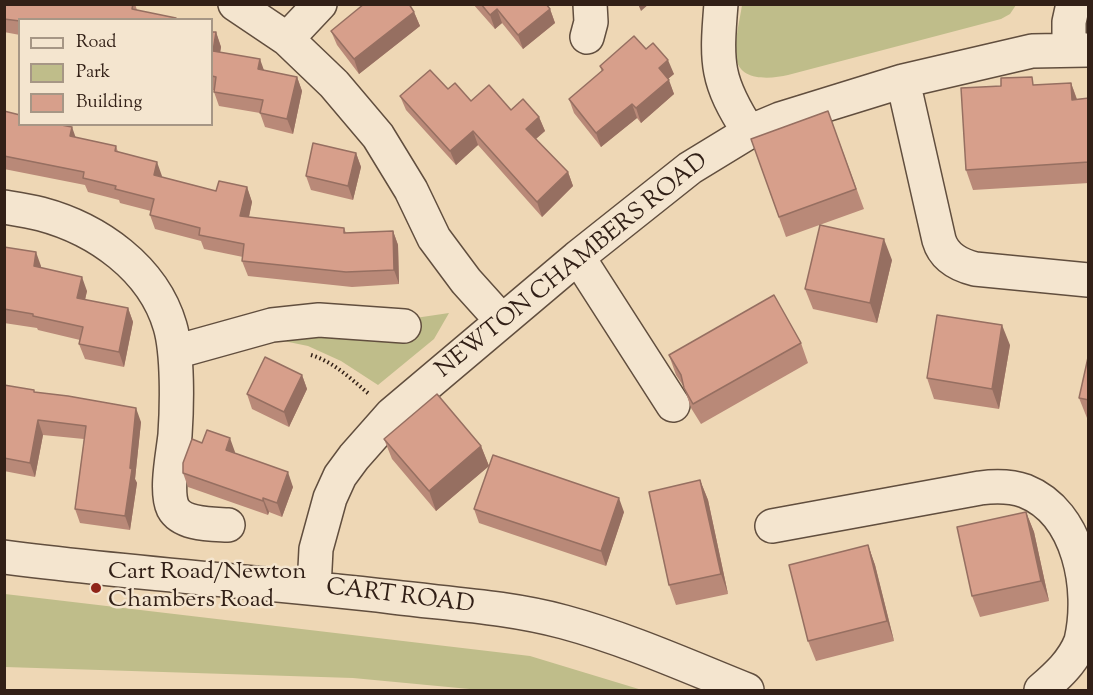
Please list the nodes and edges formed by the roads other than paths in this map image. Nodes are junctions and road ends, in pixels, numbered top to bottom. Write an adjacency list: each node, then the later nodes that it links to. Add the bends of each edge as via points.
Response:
1 (235, 4): 7 (street)
2 (320, 4): 7 (street)
3 (590, 4): 6 (street)
4 (722, 4): 10 (street, via 718,43 722,82)
5 (1073, 4): 8 (street, via 1070,21)
6 (587, 38)
7 (287, 39): 14 (street, via 334,84 378,136 434,238)
8 (1079, 50): 9 (street, NEWTON CHAMBERS ROAD, via 1032,51)
9 (903, 81): 10 (street, NEWTON CHAMBERS ROAD); 13 (street, via 945,253 955,262 975,269)
10 (749, 132): 12 (street, NEWTON CHAMBERS ROAD, via 690,168)
11 (4, 207): 16 (street, via 74,226 130,262 163,305)
12 (578, 257): 14 (street, NEWTON CHAMBERS ROAD); 17 (street)
13 (1089, 280)
14 (502, 321): 22 (street, NEWTON CHAMBERS ROAD, via 392,414 340,476 316,549)
15 (404, 326): 16 (street, via 319,320 272,326)
16 (175, 352): 18 (street, via 170,498 174,510 184,518)
17 (673, 405)
18 (228, 525)
19 (772, 526): 20 (street, via 992,487 1026,492)
20 (1080, 526): 24 (street, via 1079,545 1088,579 1086,627 1064,669)
21 (4, 557): 22 (street, CART ROAD)
22 (314, 588): 23 (street, CART ROAD, via 495,609 563,622)
23 (747, 690)
24 (1041, 690)

